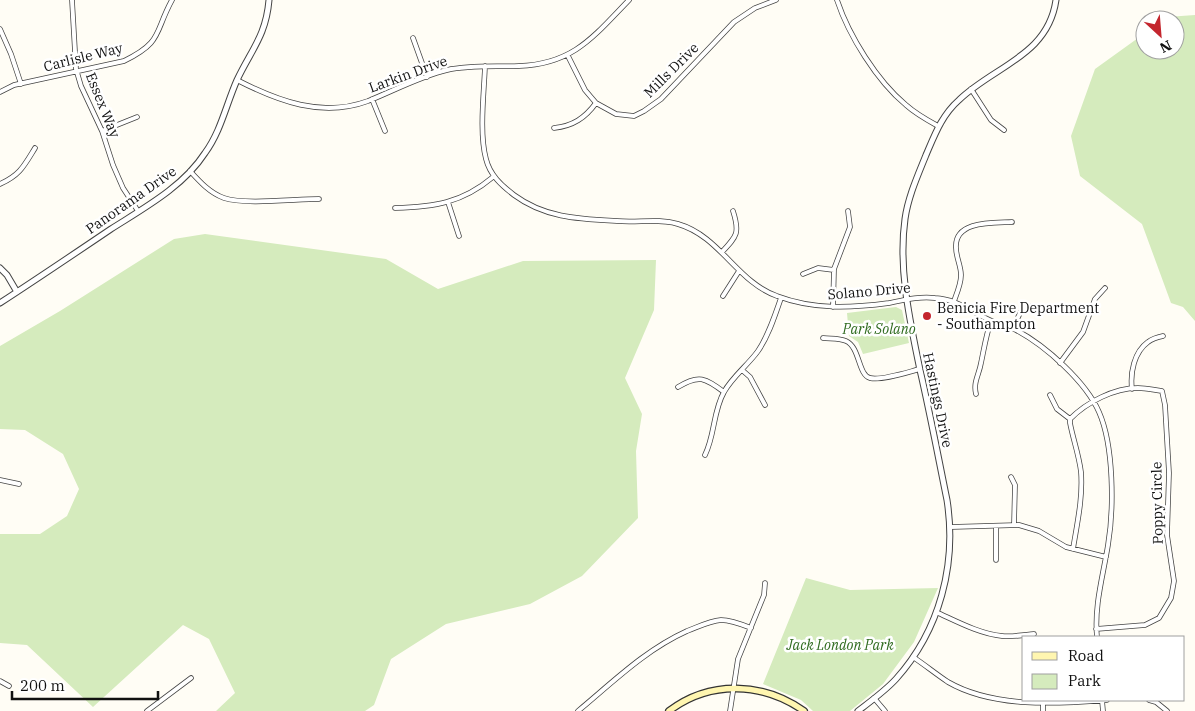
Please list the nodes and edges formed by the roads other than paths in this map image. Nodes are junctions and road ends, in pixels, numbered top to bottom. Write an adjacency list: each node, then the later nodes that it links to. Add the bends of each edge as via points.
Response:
1 (72, 0): 12 (street, Essex Way)
2 (172, 0): 12 (street, Carlisle Way, via 157,36 148,48 124,60)
3 (269, 0): 14 (street, Panorama Drive, via 268,14 258,42)
4 (629, 0): 10 (street, Larkin Drive, via 588,42)
5 (776, 0): 19 (street, Mills Drive, via 755,8 734,22 661,99 644,112 634,116 616,114)
6 (838, 0): 21 (street, via 848,26 883,82 905,105)
7 (1056, 0): 16 (street, Hastings Drive, via 1047,28 1034,45)
8 (0, 30): 15 (street)
9 (413, 38): 13 (street)
10 (568, 56): 11 (street, Larkin Drive, via 533,65); 19 (street, Mills Drive, via 584,90)
11 (485, 66): 13 (street, Larkin Drive, via 445,70); 28 (street, Solano Drive, via 484,146)
12 (77, 71): 15 (street, Carlisle Way); 24 (street, Essex Way, via 85,98)
13 (428, 77): 18 (street, Larkin Drive)
14 (237, 80): 18 (street, Larkin Drive, via 311,108 345,106); 27 (street, Panorama Drive, via 214,139)
15 (21, 84): 17 (street, Carlisle Way)
16 (971, 89): 21 (street, Hastings Drive); 23 (street, via 991,120)
17 (0, 92)
18 (372, 99): 25 (street)
19 (596, 103): 22 (street, via 587,115 566,127)
20 (137, 117): 24 (street)
21 (938, 126): 47 (street, Hastings Drive, via 909,200 905,220 903,250)
22 (554, 128)
23 (1004, 130)
24 (102, 131): 33 (street, Essex Way, via 123,188)
25 (385, 131)
26 (35, 148): 29 (street, via 20,172)
27 (190, 172): 30 (street, via 206,188 225,198); 33 (street, Panorama Drive)
28 (494, 177): 31 (street); 38 (street, Solano Drive, via 527,205 541,211 605,221 658,220 675,223 697,232)
29 (0, 184)
30 (319, 199)
31 (448, 202): 32 (street); 37 (street)
32 (395, 208)
33 (138, 211): 44 (street, Panorama Drive)
34 (733, 211): 38 (street, via 737,232)
35 (848, 211): 40 (street, via 850,227)
36 (1012, 222): 48 (street, via 980,224 960,234 956,249 961,274)
37 (459, 236)
38 (722, 252): 41 (street, Solano Drive)
39 (0, 268): 44 (street)
40 (834, 270): 42 (street, via 818,268); 51 (street)
41 (739, 271): 45 (street); 46 (street, Solano Drive, via 765,291)
42 (803, 274)
43 (1105, 288): 56 (street, via 1095,300 1083,332)
44 (17, 292): 49 (street, Panorama Drive)
45 (724, 296)
46 (781, 298): 51 (street, Solano Drive, via 816,307); 58 (street, via 765,338)
47 (907, 300): 48 (street, Solano Drive, via 934,298); 51 (street, Solano Drive); 57 (street, Hastings Drive)
48 (954, 301): 52 (street, Solano Drive)
49 (0, 303)
50 (1029, 306): 53 (street, via 1020,313)
51 (833, 307)
52 (991, 321): 53 (street, Solano Drive); 62 (street, via 975,382)
53 (1012, 328): 56 (street, Solano Drive)
54 (1163, 336): 60 (street, via 1142,348 1131,376)
55 (823, 338): 57 (street, via 850,343 868,378)
56 (1060, 363): 64 (street, Solano Drive, via 1080,381)
57 (920, 369): 73 (street, Hastings Drive)
58 (742, 370): 61 (street); 65 (street, via 750,377)
59 (678, 387): 61 (street, via 699,378)
60 (1132, 389): 64 (street, Poppy Circle, via 1114,392); 80 (street, Poppy Circle, via 1163,392 1169,473 1167,535 1174,587 1169,603 1158,618 1145,625)
61 (724, 392): 67 (street)
62 (976, 394)
63 (1050, 396): 66 (street, via 1062,415)
64 (1094, 402): 66 (street, Poppy Circle); 75 (street, Solano Drive, via 1106,430 1110,452 1111,524)
65 (765, 405)
66 (1070, 420): 74 (street, via 1081,473)
67 (705, 455)
68 (1011, 477): 71 (street, via 1015,485)
69 (0, 480): 70 (street)
70 (19, 484)
71 (1014, 525): 72 (street); 74 (street, via 1033,529)
72 (996, 526): 73 (street); 76 (street)
73 (951, 527): 78 (street, Hastings Drive, via 949,564)
74 (1072, 549): 75 (street)
75 (1106, 558): 80 (street, Solano Drive)
76 (996, 560)
77 (764, 584): 79 (street, via 764,595)
78 (936, 612): 81 (street, via 988,633 1002,636); 83 (street, Hastings Drive)
79 (751, 628): 87 (street, via 738,659); 93 (street, via 719,620 680,634 628,668)
80 (1096, 629): 82 (street, Solano Drive)
81 (1034, 634)
82 (1097, 636)
83 (913, 657): 88 (street, Hastings Drive, via 895,680); 91 (street, via 948,681 976,694)
84 (191, 678): 92 (street)
85 (0, 681): 86 (street)
86 (9, 686)
87 (734, 688): 94 (main road, via 703,693); 95 (street); 96 (main road, via 769,693)
88 (874, 698): 97 (street, Hastings Drive); 98 (street)
89 (1094, 701): 91 (street)
90 (1153, 701): 100 (street)
91 (1043, 703): 99 (street)
92 (147, 711)
93 (578, 711)
94 (669, 711)
95 (730, 711)
96 (804, 711)
97 (858, 711)
98 (886, 711)
99 (1043, 711)
100 (1167, 711)

